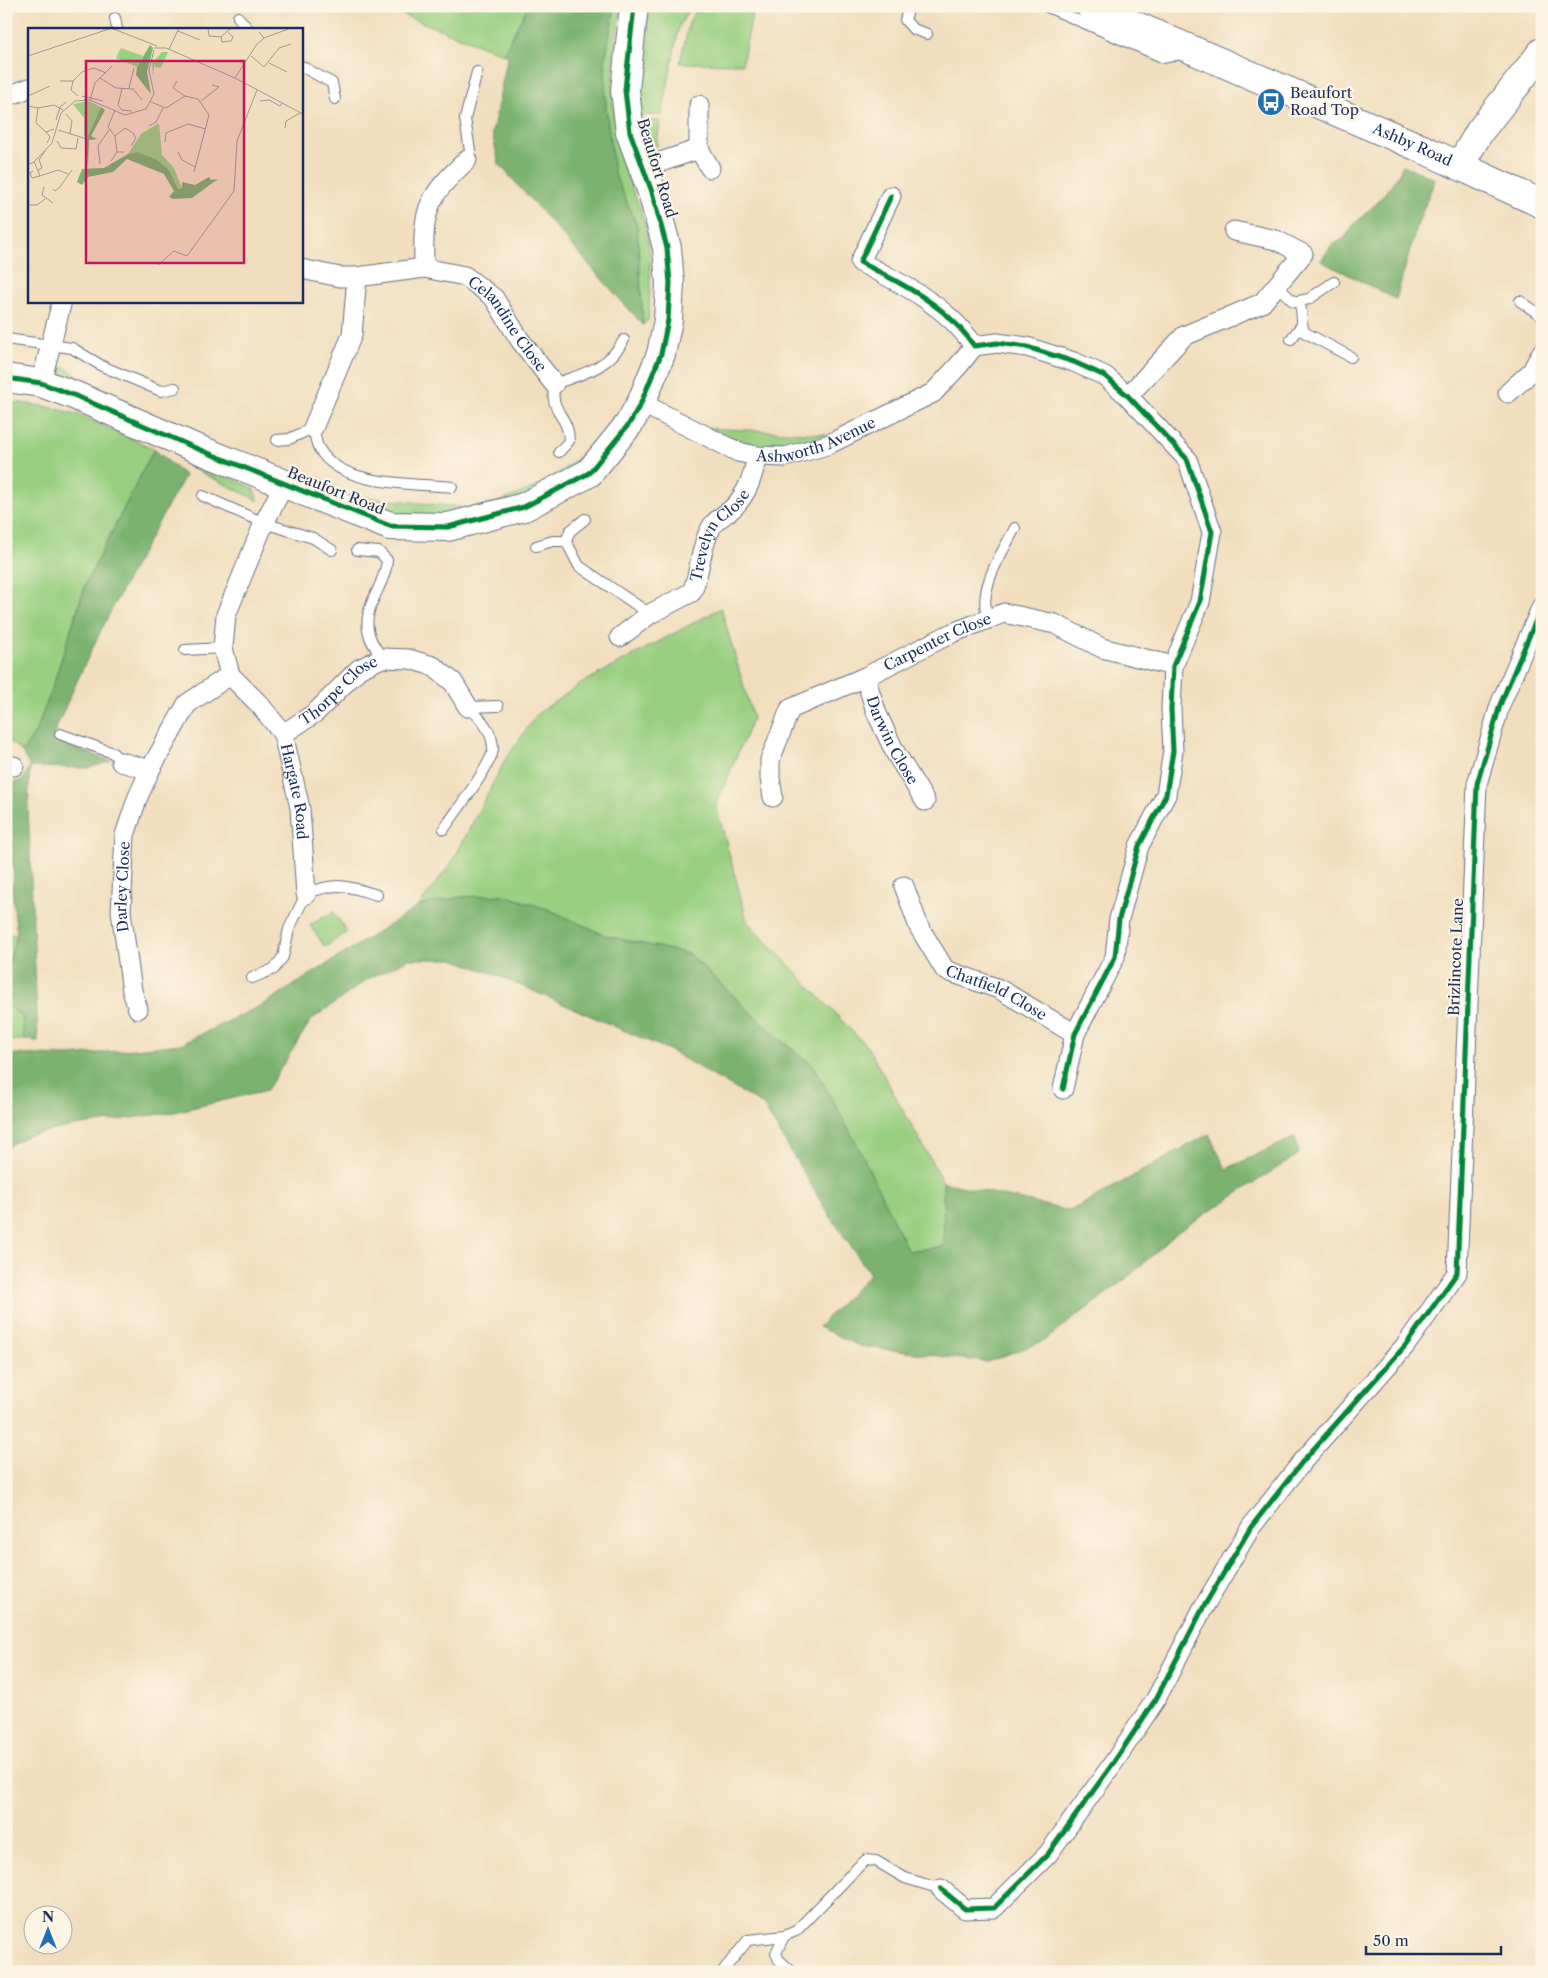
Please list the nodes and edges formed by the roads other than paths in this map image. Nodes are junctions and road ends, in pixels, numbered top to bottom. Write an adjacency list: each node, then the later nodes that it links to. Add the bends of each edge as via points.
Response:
1 (910, 6): 9 (lane, via 905,20 913,29)
2 (1045, 6): 10 (lane, via 1164,58)
3 (1090, 6): 10 (main road, Ashby Road)
4 (637, 10): 21 (main road, Beaufort Road, via 625,90 630,132)
5 (238, 17): 8 (lane)
6 (115, 18): 7 (lane)
7 (118, 28)
8 (247, 28)
9 (927, 34)
10 (1194, 50): 20 (main road, Ashby Road)
11 (1542, 52): 20 (main road, via 1480,131)
12 (302, 67): 16 (lane, via 332,83)
13 (477, 72): 19 (lane, via 465,119 470,151)
14 (28, 88): 15 (street)
15 (6, 96)
16 (335, 98)
17 (699, 104): 18 (street)
18 (699, 148): 21 (street); 22 (street)
19 (466, 160): 26 (street, via 433,196 423,224)
20 (1460, 165): 24 (main road, Ashby Road)
21 (643, 168): 49 (main road, Beaufort Road, via 667,248 670,283 668,320 661,354)
22 (710, 168)
23 (891, 196): 40 (street, via 860,262 936,306)
24 (1542, 204)
25 (1234, 231): 30 (street, via 1276,240 1303,254)
26 (424, 268): 28 (street, Celandine Close); 45 (street, Celandine Close, via 465,276 494,298 520,340)
27 (302, 269): 28 (street, Celandine Close)
28 (357, 277): 50 (street, via 352,335)
29 (1334, 282): 31 (lane)
30 (1276, 285): 31 (lane, via 1285,296); 48 (street, via 1262,303 1184,336)
31 (1298, 301): 35 (lane, via 1302,307)
32 (1520, 301): 34 (lane)
33 (62, 302): 39 (street)
34 (1542, 316)
35 (1302, 326): 37 (lane); 42 (lane, via 1304,332)
36 (6, 339): 39 (lane)
37 (1291, 339)
38 (624, 340): 45 (lane, via 616,354 602,366)
39 (51, 345): 44 (street); 46 (lane, via 72,348 102,366 161,391)
40 (974, 346): 48 (street, via 997,343 1028,347 1105,376); 53 (street, Ashworth Avenue, via 933,393 827,445 785,457)
41 (1542, 352): 47 (street, via 1532,371)
42 (1351, 357)
43 (6, 378): 44 (main road, Beaufort Road)
44 (41, 383): 54 (main road, Beaufort Road)
45 (554, 384): 52 (lane, via 554,401 569,433 569,441)
46 (175, 388)
47 (1508, 393)
48 (1128, 396): 71 (street, via 1187,459 1212,532 1200,602)
49 (641, 403): 53 (street, Ashworth Avenue, via 738,452); 54 (main road, Beaufort Road, via 629,424 589,473 524,507 448,527 390,526)
50 (313, 428): 51 (lane, via 289,439); 55 (lane, via 320,450 338,468 358,477)
51 (277, 440)
52 (559, 452)
53 (757, 456): 65 (street, Trevelyn Close, via 752,481 732,509 713,524 703,547 699,576 692,592)
54 (284, 483): 58 (street)
55 (452, 488)
56 (203, 496): 58 (lane)
57 (585, 519): 60 (lane, via 570,531)
58 (264, 523): 62 (lane, via 313,538); 68 (street, via 226,615)
59 (1015, 528): 66 (lane, via 988,585 984,609)
60 (566, 541): 61 (lane); 65 (lane, via 579,566)
61 (536, 546)
62 (332, 550)
63 (357, 550): 70 (lane, via 379,552 386,560 386,568 366,615 370,638)
64 (1542, 606): 90 (street, Brizlincote Lane, via 1500,704 1477,784 1457,1273 1405,1346 1251,1527 1203,1608 1156,1699 1048,1854 994,1908 965,1909)
65 (650, 614): 67 (street, Trevelyn Close)
66 (988, 620): 71 (street, Carpenter Close, via 1004,613 1055,624 1102,648); 73 (street, Carpenter Close, via 927,645)
67 (620, 636)
68 (223, 648): 69 (lane); 72 (street)
69 (185, 650)
70 (382, 658): 75 (street, Thorpe Close, via 409,659 433,666 453,682); 77 (street, Thorpe Close, via 359,669 315,713)
71 (1173, 666): 88 (street, via 1173,751 1166,795 1139,846 1119,919 1115,957)
72 (230, 675): 77 (street, Hargate Road); 79 (street, Darley Close, via 187,704)
73 (865, 677): 80 (street, Carpenter Close, via 790,709 770,760); 81 (street, Darwin Close, via 877,714 895,752)
74 (498, 706): 75 (lane)
75 (468, 707): 82 (lane, via 484,721 493,749 488,763)
76 (60, 734): 78 (lane, via 113,753)
77 (283, 734): 84 (street, Hargate Road, via 300,808)
78 (121, 762): 79 (street)
79 (150, 770): 87 (street, Darley Close, via 125,835 121,911 132,991)
80 (773, 797)
81 (925, 801)
82 (444, 829)
83 (904, 886): 88 (street, Chatfield Close, via 919,927 945,970 999,989)
84 (306, 894): 85 (lane, via 340,884); 86 (lane, via 288,929 284,957 274,970)
85 (377, 895)
86 (252, 978)
87 (138, 1009)
88 (1075, 1034): 89 (street)
89 (1063, 1089)
90 (941, 1890): 91 (lane, via 905,1878 876,1861 866,1860 796,1931)
91 (784, 1936): 92 (lane, via 748,1940); 93 (lane, via 776,1953)
92 (722, 1972)
93 (792, 1972)

